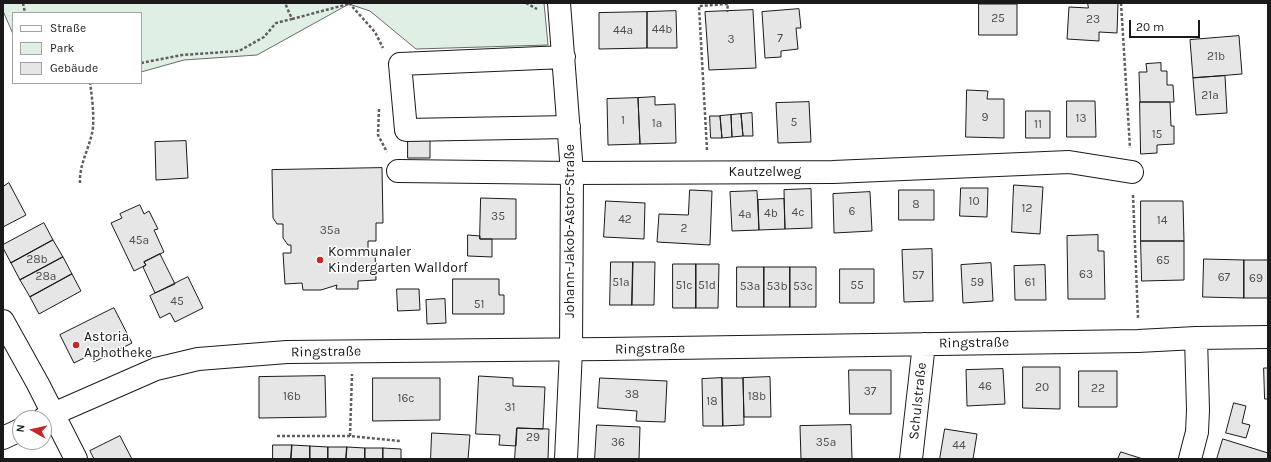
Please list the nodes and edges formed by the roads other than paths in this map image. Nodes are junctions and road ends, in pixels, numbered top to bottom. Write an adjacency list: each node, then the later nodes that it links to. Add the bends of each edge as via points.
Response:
1 (559, 3): 2 (street, Johann-Jakob-Astor-Straße)
2 (564, 57): 3 (street, Johann-Jakob-Astor-Straße); 3 (street, via 400,64 406,130)
3 (569, 127): 6 (street, Johann-Jakob-Astor-Straße)
4 (398, 171): 6 (street, Kautzelweg)
5 (1132, 172): 6 (street, Kautzelweg, via 1069,162 833,172)
6 (572, 173): 11 (street, Johann-Jakob-Astor-Straße)
7 (3, 321): 12 (street)
8 (1268, 337): 9 (street, Ringstraße)
9 (1196, 338): 10 (street, Ringstraße); 18 (street, via 1197,432)
10 (924, 344): 11 (street, Ringstraße); 17 (street, Schulstraße)
11 (571, 350): 13 (street, Ringstraße, via 287,352 198,359 156,369); 16 (street, Johann-Jakob-Astor-Straße)
12 (46, 410)
13 (52, 415)
14 (52, 421): 15 (street)
15 (76, 459)
16 (566, 459)
17 (911, 459)
18 (1190, 459)

